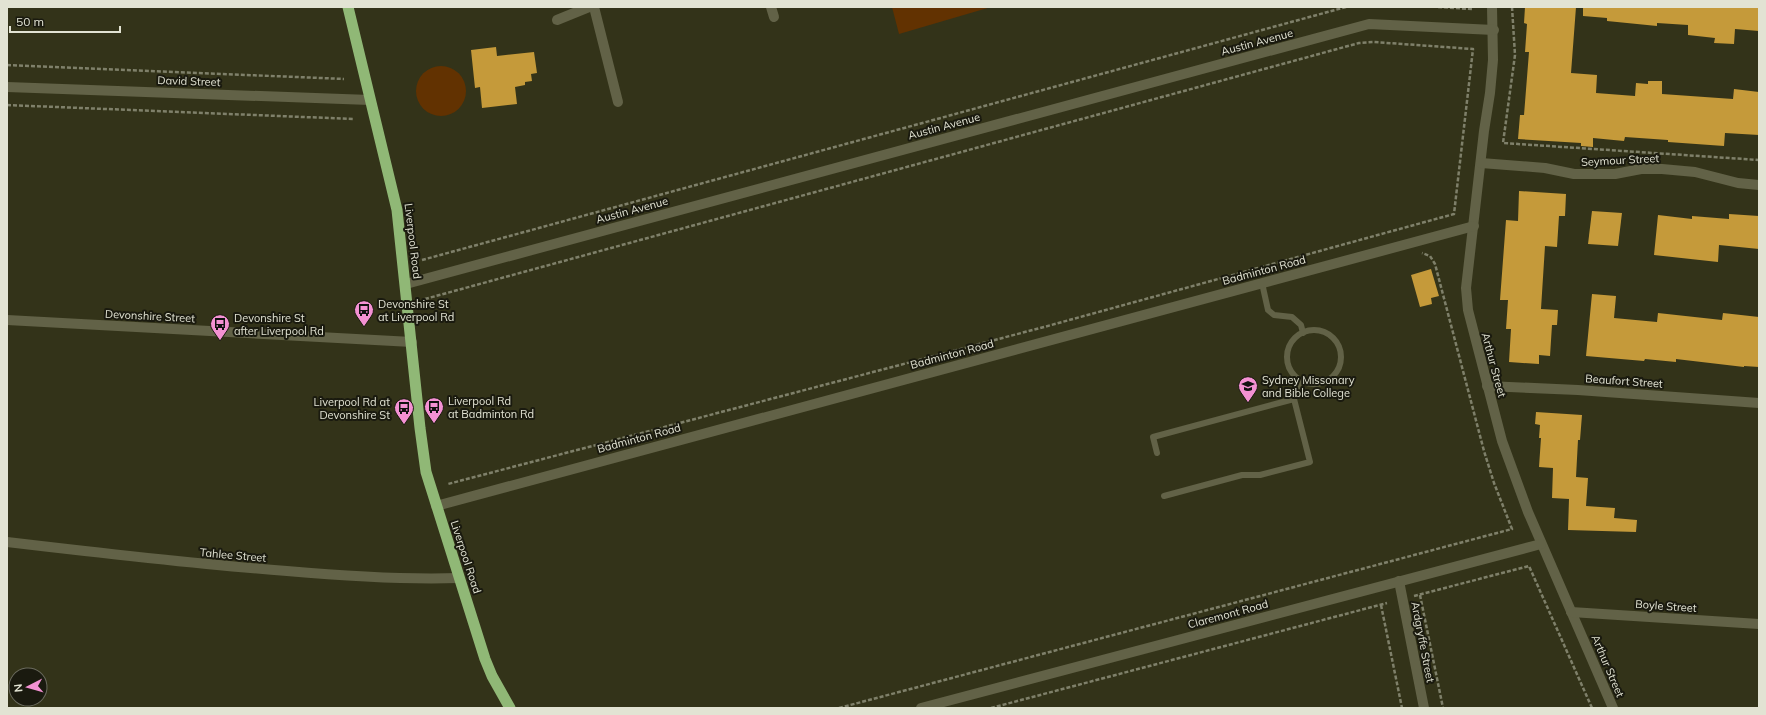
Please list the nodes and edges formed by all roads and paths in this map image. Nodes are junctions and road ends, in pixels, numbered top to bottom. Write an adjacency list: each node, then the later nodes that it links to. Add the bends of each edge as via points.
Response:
1 (348, 7): 15 (highway, Liverpool Road)
2 (589, 7): 9 (street)
3 (594, 7): 16 (street)
4 (1346, 7): 24 (path)
5 (1438, 7): 6 (path)
6 (1472, 7)
7 (1492, 7): 11 (street, Arthur Street)
8 (1512, 7): 19 (path, via 1515,55 1503,143)
9 (578, 9): 10 (street)
10 (557, 20)
11 (1494, 30): 20 (street, Arthur Street, via 1490,93); 25 (street, Austin Avenue, via 1369,24)
12 (7, 65): 13 (path)
13 (344, 79)
14 (7, 87): 15 (street, David Street)
15 (370, 100): 25 (highway, Liverpool Road, via 397,210)
16 (618, 102)
17 (7, 105): 18 (path)
18 (353, 119)
19 (1759, 160)
20 (1481, 163): 21 (street, Seymour Street, via 1545,168 1574,174 1615,174 1641,169 1662,169 1695,172 1738,183); 22 (street, Arthur Street)
21 (1759, 185)
22 (1474, 226): 26 (street, Badminton Road); 32 (street, Arthur Street, via 1466,288 1468,310)
23 (1414, 255): 50 (path, via 1427,254 1435,264 1484,451 1512,529)
24 (422, 260)
25 (406, 284): 30 (highway, Liverpool Road)
26 (1262, 284): 29 (lane, via 1268,310 1274,314 1292,317 1301,325); 38 (street, Badminton Road)
27 (425, 299): 36 (path, via 1359,43 1473,49 1454,214 1044,327)
28 (7, 320): 30 (street, Devonshire Street)
29 (1303, 333): 31 (lane, via 1294,339 1287,356 1289,367); 31 (lane, via 1312,331 1327,334 1334,340 1341,355 1340,365 1327,381 1308,384)
30 (412, 342): 38 (highway, Liverpool Road, via 426,472)
31 (1300, 380): 33 (lane)
32 (1487, 386): 34 (street, Beaufort Street); 40 (street, Arthur Street, via 1502,441)
33 (1294, 399): 35 (lane, via 1153,438); 37 (lane, via 1310,462 1260,474 1242,475)
34 (1759, 403)
35 (1157, 453)
36 (448, 484)
37 (1164, 496)
38 (436, 506): 41 (highway, Liverpool Road)
39 (7, 542): 41 (street, Tahlee Street, via 202,565 344,576)
40 (1541, 544): 42 (street, Claremont Road); 47 (street, Arthur Street)
41 (459, 578): 49 (highway, Liverpool Road, via 484,659)
42 (1399, 581): 51 (street, Claremont Road); 54 (street, Ardgryffe Street)
43 (1420, 595): 44 (path); 55 (path); 56 (path, via 1529,566)
44 (1413, 597)
45 (1387, 603): 46 (path)
46 (1381, 604): 52 (path); 53 (path)
47 (1571, 612): 48 (street, Boyle Street); 57 (street, Arthur Street)
48 (1759, 624)
49 (510, 708)
50 (838, 708)
51 (921, 708)
52 (991, 708)
53 (1402, 708)
54 (1424, 708)
55 (1443, 708)
56 (1592, 708)
57 (1613, 708)

